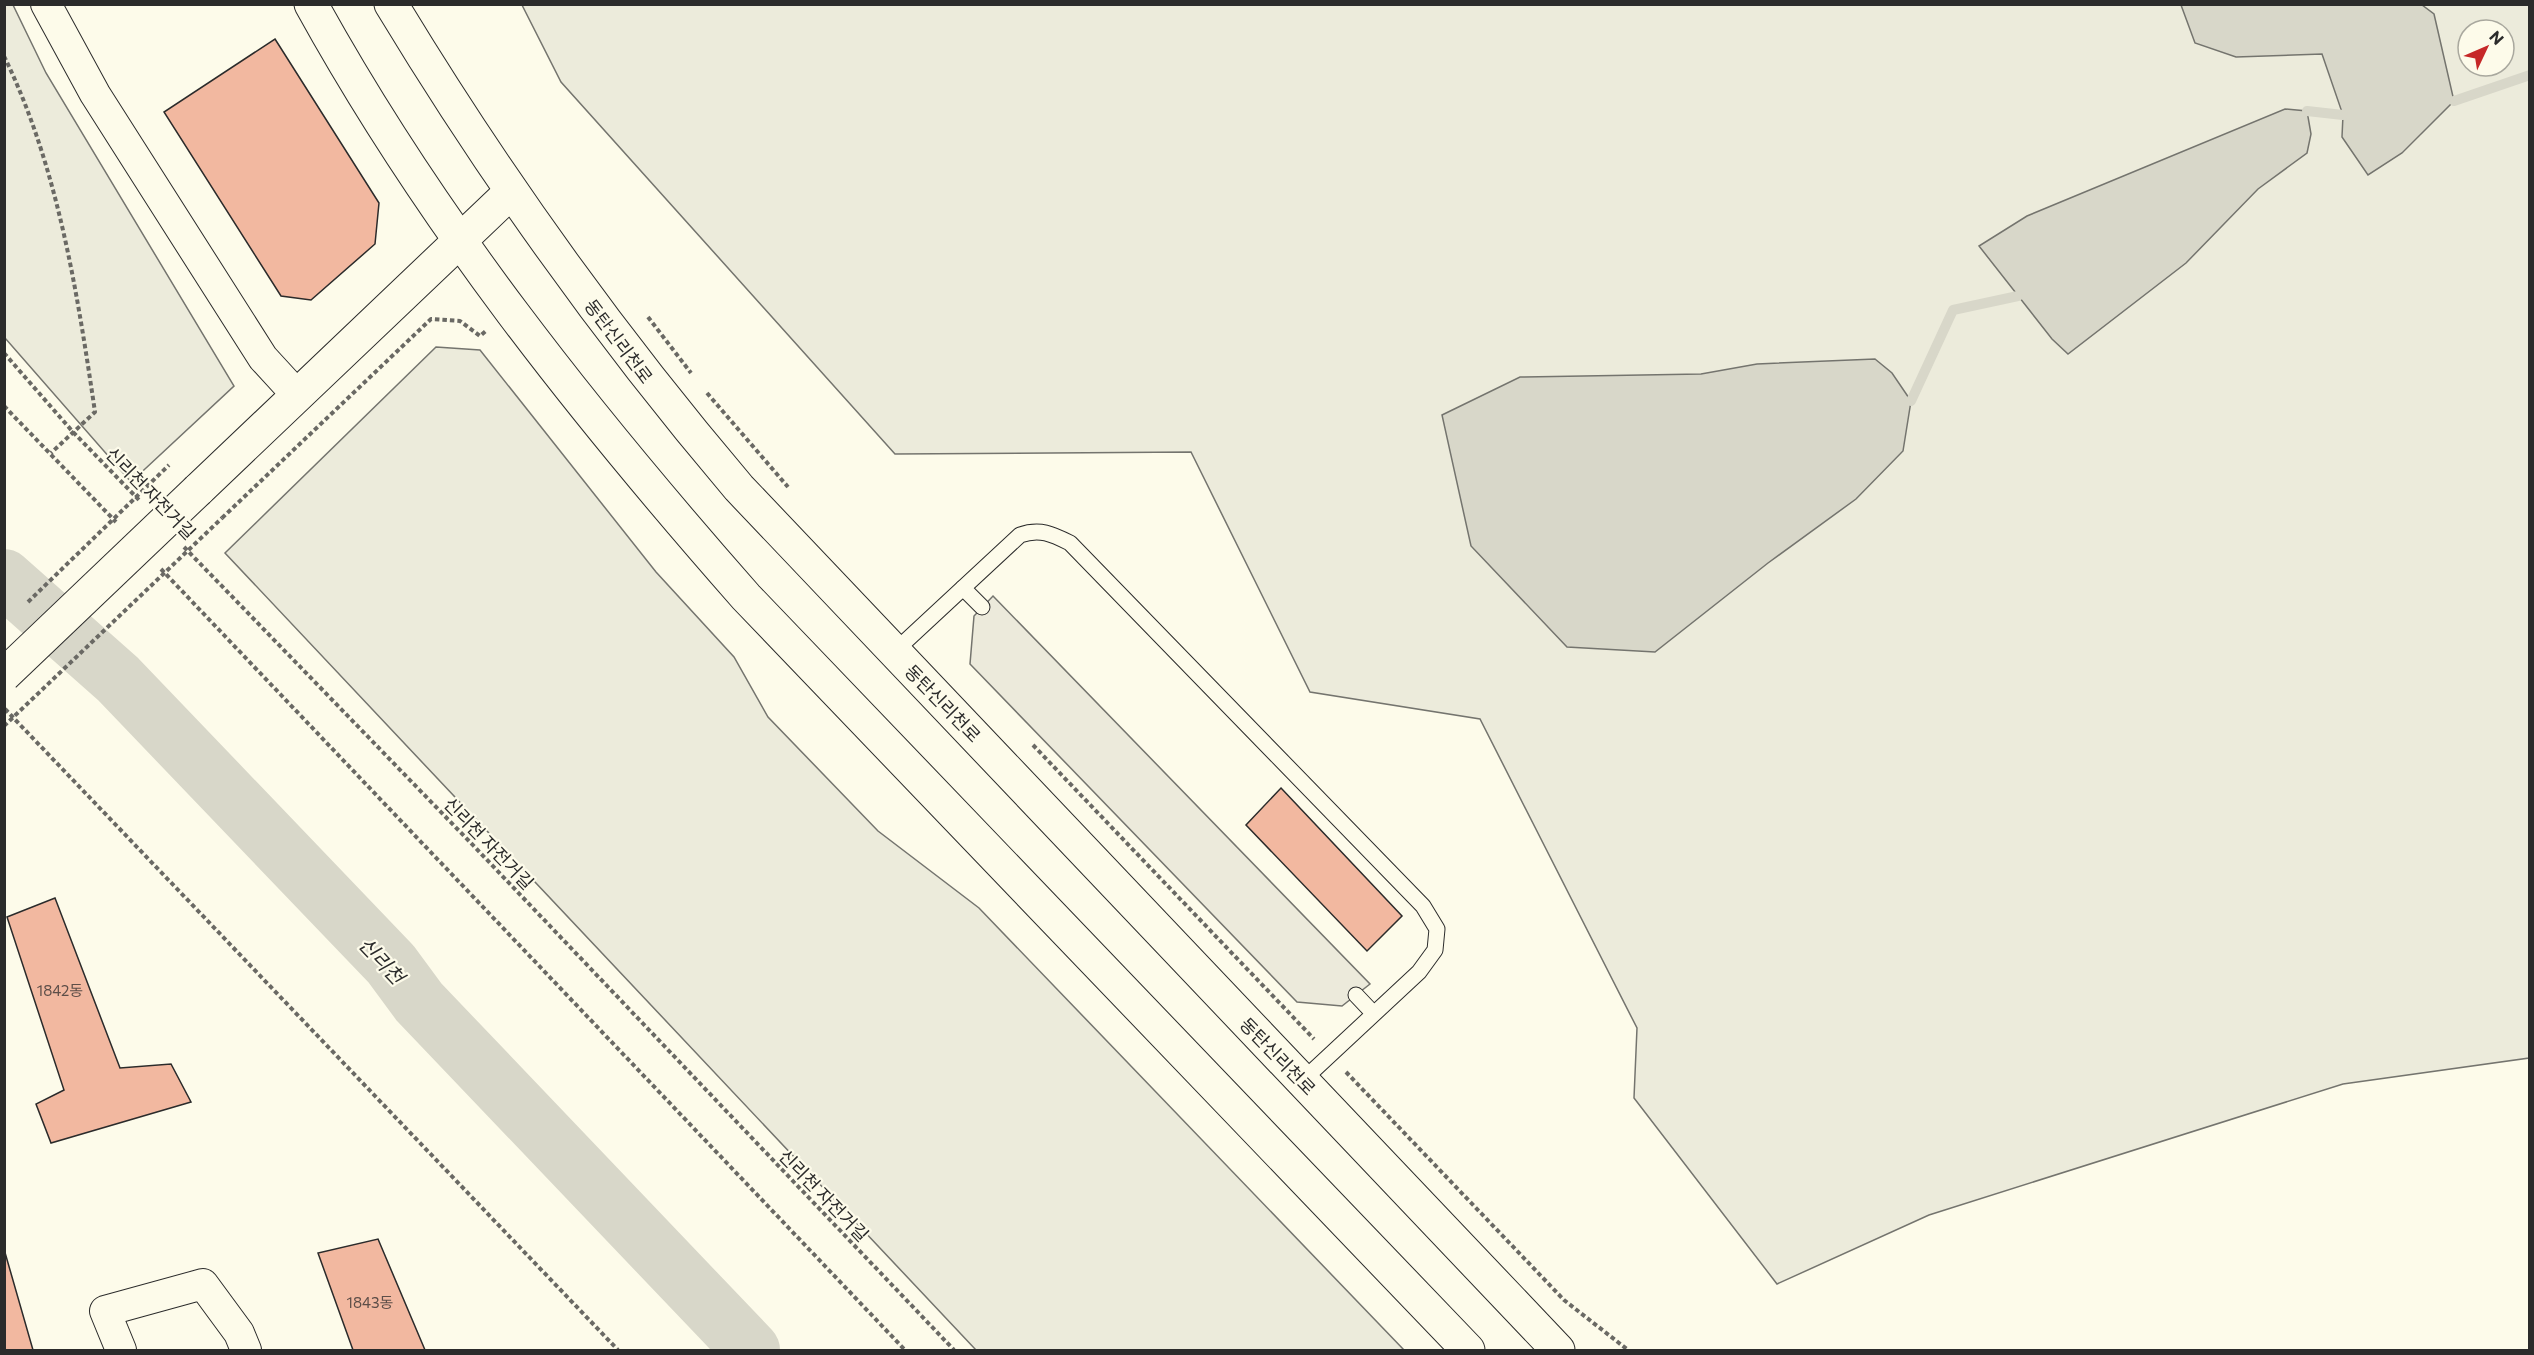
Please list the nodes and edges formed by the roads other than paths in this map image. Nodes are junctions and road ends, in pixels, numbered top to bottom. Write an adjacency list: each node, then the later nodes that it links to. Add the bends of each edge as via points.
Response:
1 (46, 4): 6 (street, via 95,94 263,358)
2 (311, 4): 5 (main road)
3 (391, 4): 4 (main road, 동탄신리천로)
4 (511, 192): 5 (main road); 9 (main road, 동탄신리천로, via 665,402 747,496)
5 (458, 240): 6 (main road); 16 (main road, via 556,371 662,502 746,597)
6 (297, 395): 10 (main road, bridge)
7 (963, 588): 8 (lane); 9 (lane); 12 (lane, via 1020,535 1034,530 1050,532 1070,543 1423,906 1437,929 1435,950 1419,972)
8 (982, 608)
9 (894, 652): 13 (main road, 동탄신리천로)
10 (4, 675)
11 (1356, 995): 12 (lane)
12 (1373, 1013): 13 (lane)
13 (1302, 1081): 17 (main road, 동탄신리천로)
14 (122, 1350): 15 (street, via 105,1311 202,1284 239,1333)
15 (246, 1350)
16 (1468, 1350)
17 (1558, 1350)

